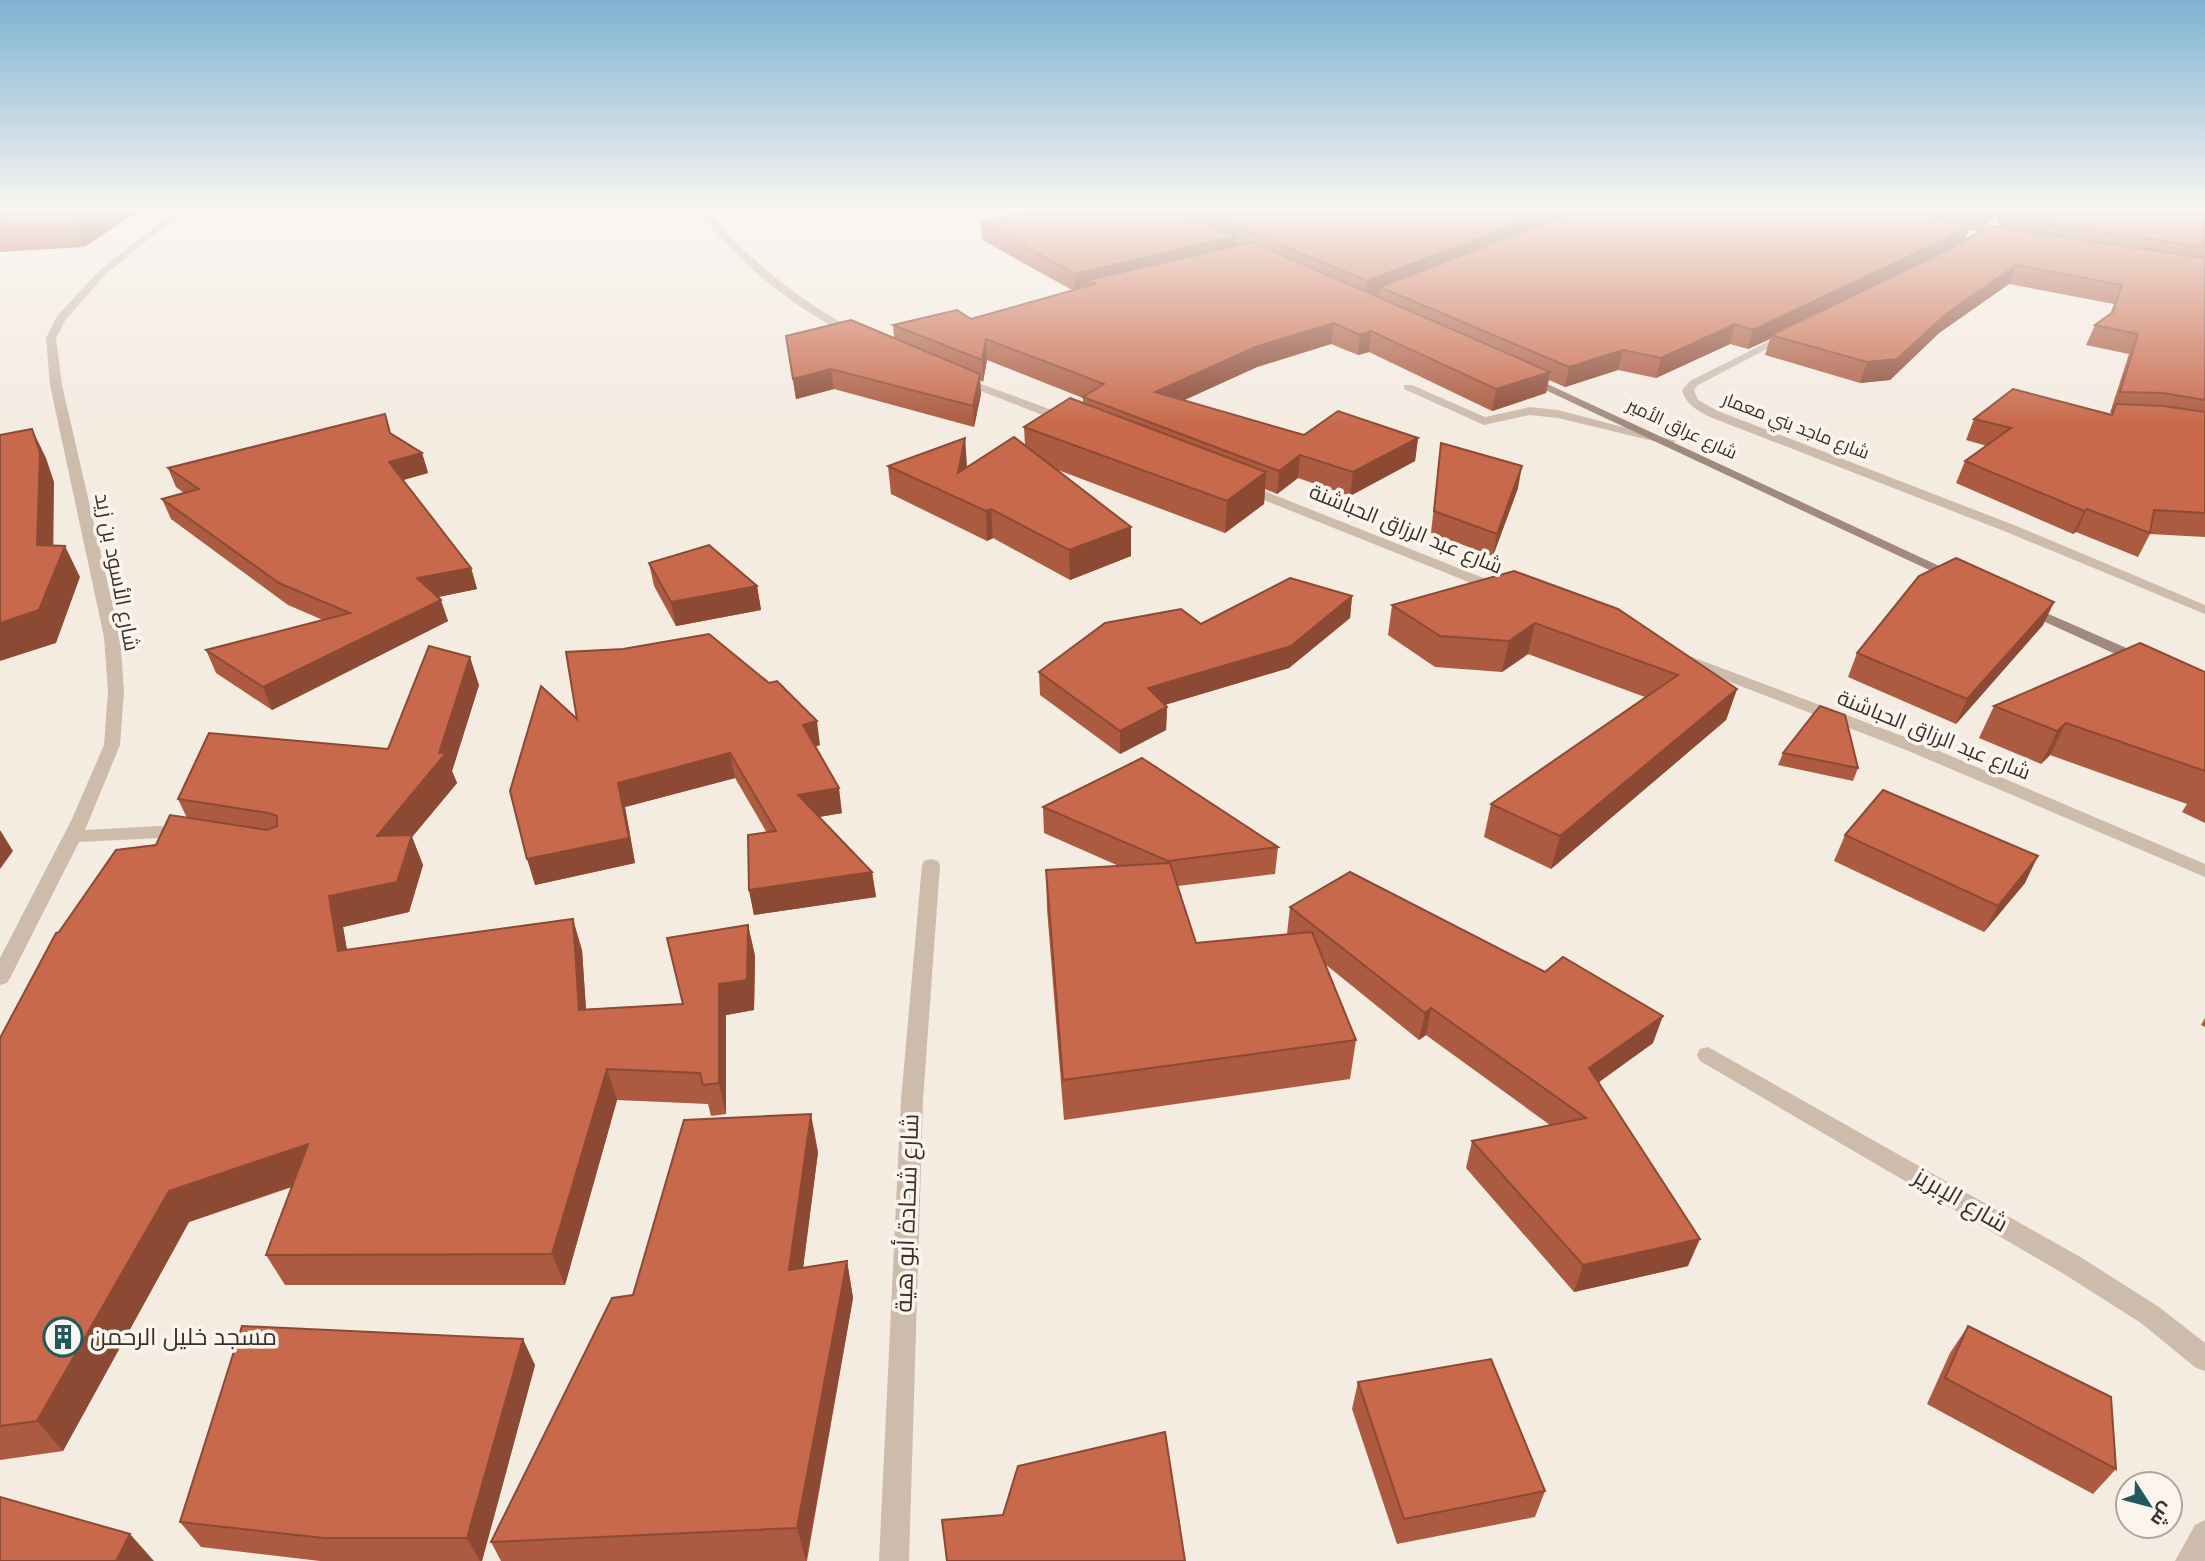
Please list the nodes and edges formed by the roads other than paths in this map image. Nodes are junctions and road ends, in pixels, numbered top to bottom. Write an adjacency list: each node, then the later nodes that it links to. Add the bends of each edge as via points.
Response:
1 (95, 281): 17 (street, شارع الأسود بن زيد, via 61,318 51,338 56,385 112,637 116,691 112,745)
2 (771, 281): 4 (street, via 813,312)
3 (1804, 328): 14 (street, شارع ماجد بني معمار, via 1705,377 1688,390 1689,396 1714,414)
4 (865, 339)
5 (1510, 370): 9 (main road, شارع عراق الأمير)
6 (949, 374): 8 (street)
7 (1408, 387): 9 (street, via 1484,421 1530,411 1558,414)
8 (1086, 427)
9 (1670, 441): 11 (main road, شارع عراق الأمير, via 1797,505)
10 (1224, 480): 12 (street, شارع عبد الرزاق الحباشنة)
11 (1970, 583)
12 (1518, 596)
13 (2019, 605): 16 (main road)
14 (2205, 610)
15 (1670, 654): 20 (street, شارع عبد الرزاق الحباشنة, via 1912,746)
16 (2155, 666)
17 (73, 836): 18 (street, via 160,832); 21 (street, شارع الأسود بن زيد)
18 (200, 838)
19 (931, 865): 25 (street, شارع شحادة أبو هية, via 912,1100)
20 (2205, 871)
21 (0, 978)
22 (1708, 1055): 23 (street, شارع الإبريز, via 2073,1266 2150,1315)
23 (2205, 1359)
24 (2205, 1535): 26 (street)
25 (894, 1561)
26 (2190, 1561)

